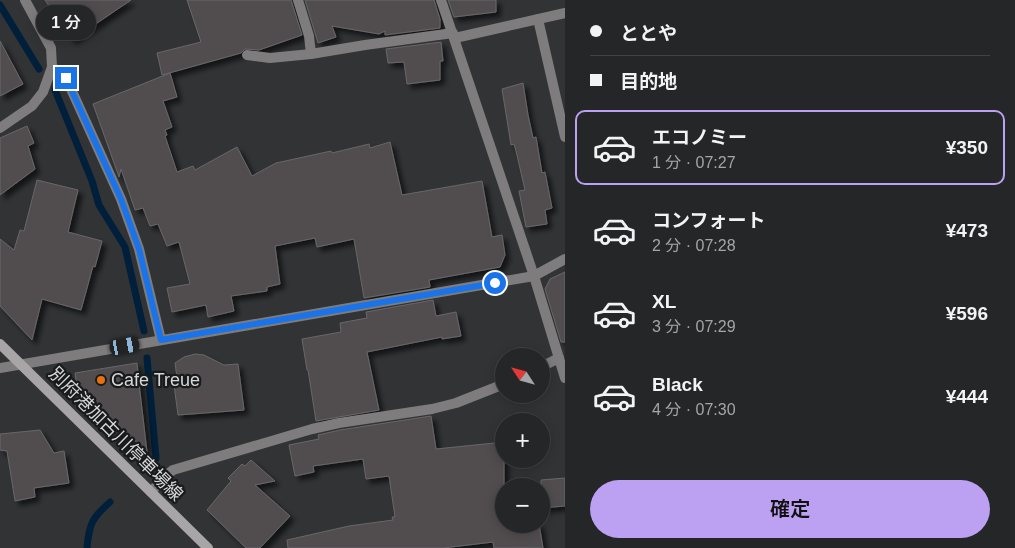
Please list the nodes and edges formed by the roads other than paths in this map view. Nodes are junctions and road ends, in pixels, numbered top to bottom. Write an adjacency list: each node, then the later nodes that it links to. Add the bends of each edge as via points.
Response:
1 (25, 0): 9 (street, via 51,48)
2 (298, 0): 7 (street)
3 (441, 0): 6 (street)
4 (565, 13): 5 (street)
5 (538, 19): 6 (street); 11 (street)
6 (454, 35): 7 (street); 13 (street)
7 (311, 54): 8 (street, via 270,58)
8 (247, 55)
9 (52, 68): 10 (street, via 43,92 32,106); 14 (street, via 66,78 121,199 139,249)
10 (0, 128)
11 (565, 137)
12 (565, 259): 13 (street)
13 (534, 276): 14 (street); 16 (street)
14 (161, 340): 18 (street)
15 (0, 344): 18 (main road, 別府港加古川停車場線)
16 (559, 358): 17 (street); 20 (street)
17 (550, 362)
18 (21, 364): 19 (street); 22 (main road, 別府港加古川停車場線)
19 (0, 368)
20 (565, 378)
21 (495, 388): 22 (street, via 456,403 312,429 173,470)
22 (151, 492): 23 (main road, 別府港加古川停車場線)
23 (208, 548)

